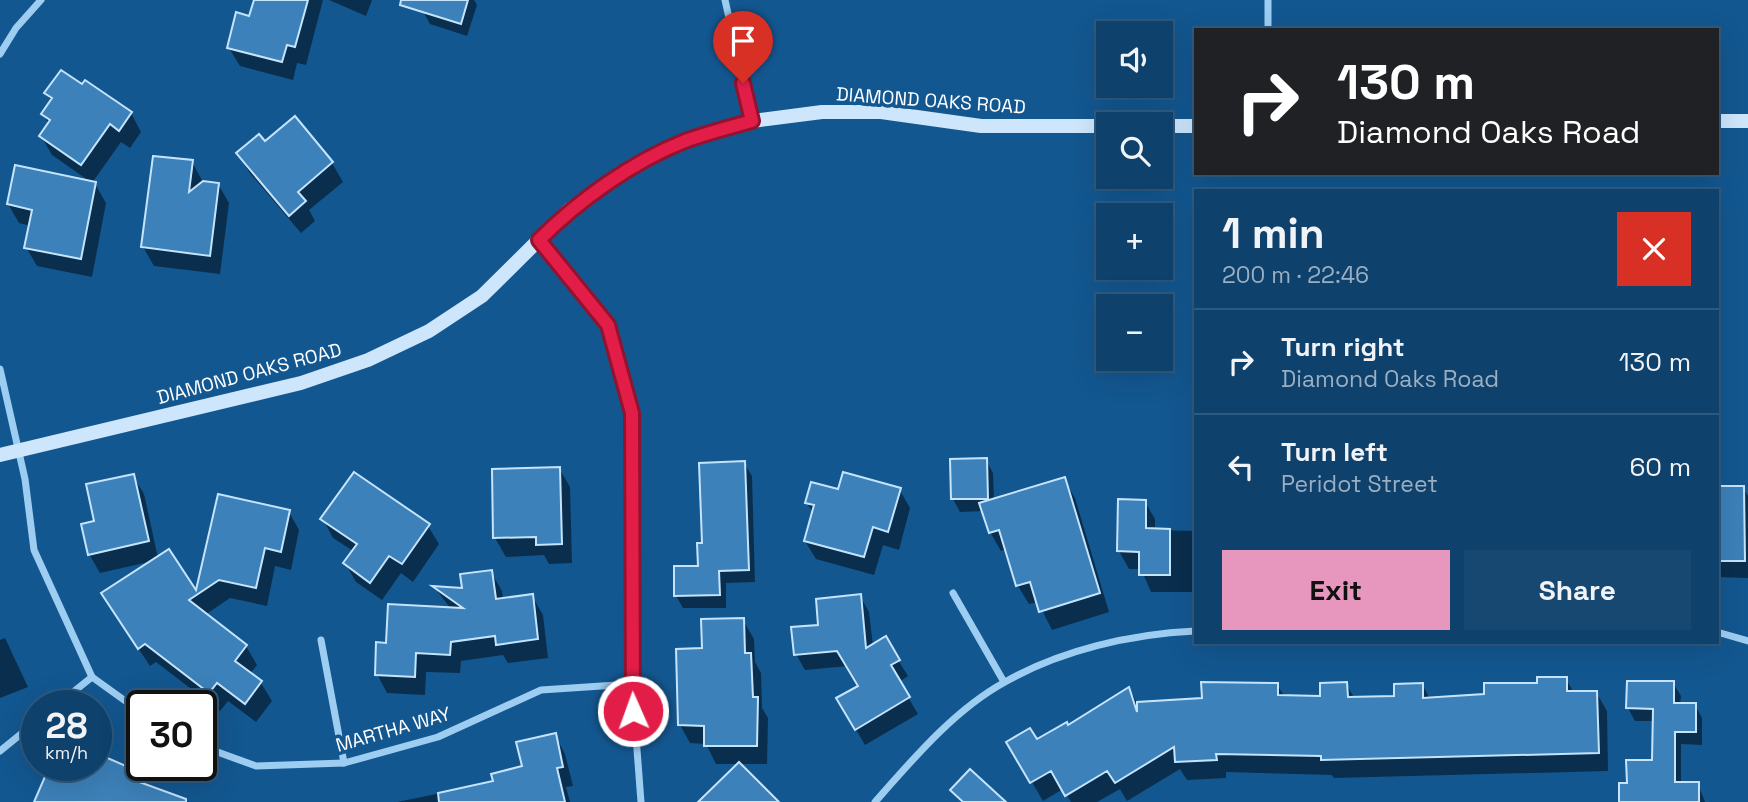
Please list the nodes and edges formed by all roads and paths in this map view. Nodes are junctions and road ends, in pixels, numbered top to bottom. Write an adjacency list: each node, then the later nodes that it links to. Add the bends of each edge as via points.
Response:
1 (41, 0): 5 (street)
2 (725, 0): 6 (street)
3 (1268, 0): 4 (street)
4 (1268, 28)
5 (0, 54)
6 (752, 121): 9 (street, DIAMOND OAKS ROAD, via 822,112 881,112 981,126); 12 (street, DIAMOND OAKS ROAD, via 685,141 638,164 569,209)
7 (1719, 121): 8 (street)
8 (1748, 121)
9 (1096, 126)
10 (1173, 126): 11 (street)
11 (1194, 126)
12 (539, 240): 14 (street, DIAMOND OAKS ROAD, via 482,296 429,331 368,360 301,383); 23 (street, via 608,325 632,413)
13 (0, 369): 14 (street)
14 (19, 451): 15 (street, DIAMOND OAKS ROAD); 21 (street, via 33,550)
15 (0, 455)
16 (953, 593): 22 (street)
17 (1194, 631): 22 (street, via 1108,643)
18 (1719, 633): 20 (street)
19 (321, 640): 29 (street)
20 (1748, 641)
21 (92, 677): 24 (street); 25 (street)
22 (1004, 682): 31 (street, via 955,719)
23 (632, 684): 29 (street, MARTHA WAY, via 541,690 438,737); 30 (street)
24 (76, 690)
25 (126, 701)
26 (21, 735): 27 (street)
27 (0, 751)
28 (217, 752): 29 (street, MARTHA WAY, via 256,766)
29 (344, 763)
30 (641, 802)
31 (875, 802)

